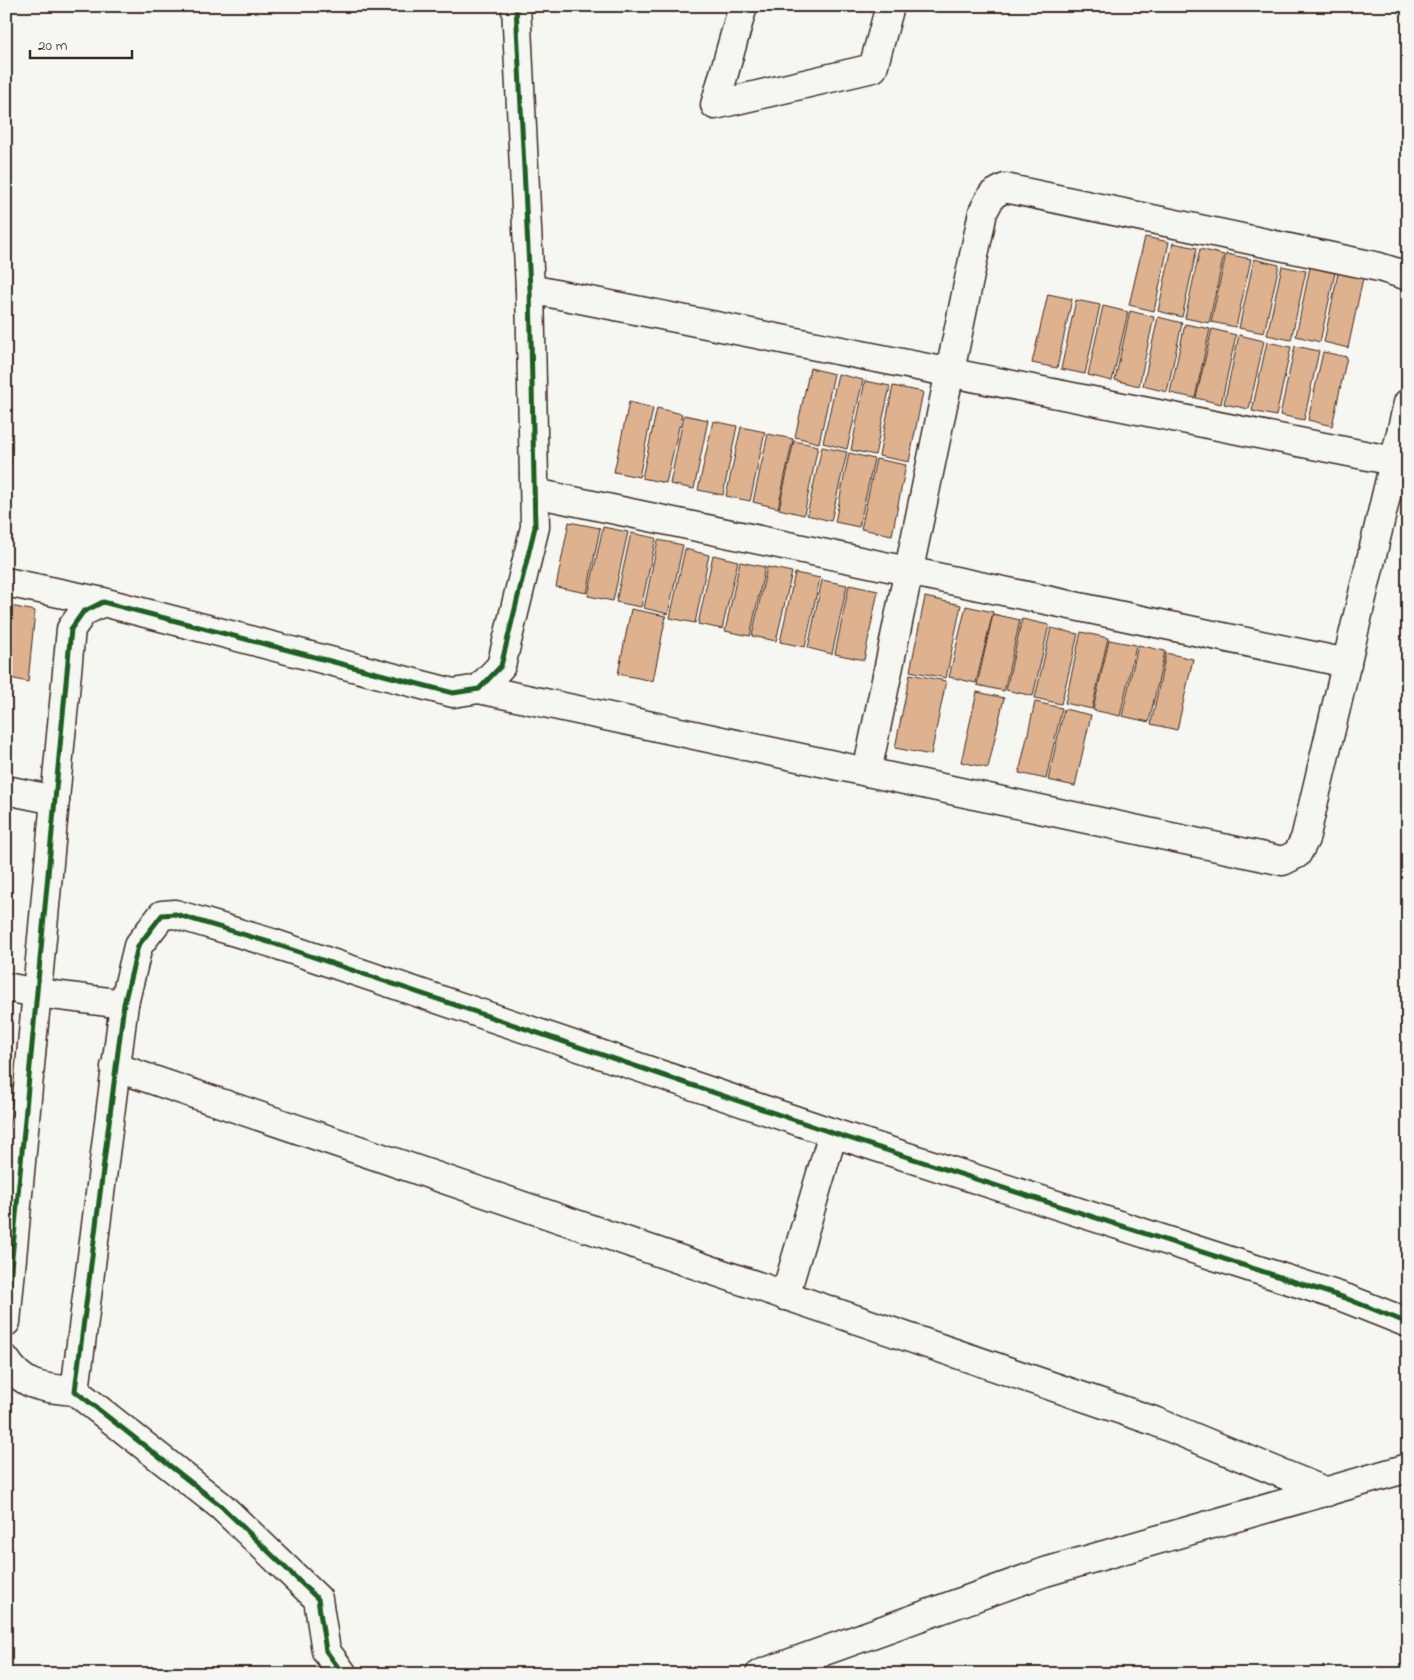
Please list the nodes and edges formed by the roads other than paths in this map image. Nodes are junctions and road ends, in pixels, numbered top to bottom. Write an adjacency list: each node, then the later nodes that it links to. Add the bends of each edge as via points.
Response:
1 (516, 6): 5 (street)
2 (743, 6): 3 (street, via 716,105 873,68)
3 (890, 6)
4 (1408, 276): 6 (street, via 1370,265 1005,188 992,195 983,212)
5 (530, 289): 6 (street); 9 (street)
6 (950, 373): 8 (street); 10 (street)
7 (1408, 403): 8 (street)
8 (1394, 461): 13 (street)
9 (535, 493): 10 (street); 14 (street, via 535,527 501,666)
10 (908, 572): 13 (street); 15 (street)
11 (6, 582): 12 (street)
12 (103, 602): 14 (street, via 453,693); 17 (street, via 82,612 71,629)
13 (1347, 663): 15 (street, via 1305,839 1297,854 1283,861)
14 (479, 689): 15 (street)
15 (867, 772)
16 (6, 790): 17 (street)
17 (55, 800): 19 (street)
18 (6, 987): 19 (street)
19 (37, 993): 20 (street); 24 (street)
20 (124, 1004): 21 (street); 22 (street, via 138,946 162,915 175,914 272,943)
21 (115, 1067): 23 (street); 27 (street)
22 (833, 1133): 23 (street); 25 (street, via 1345,1298)
23 (785, 1296): 29 (street, via 1154,1421)
24 (7, 1307)
25 (1408, 1323)
26 (6, 1360): 27 (street, via 16,1376 40,1388)
27 (75, 1391): 30 (street, via 221,1506 318,1599 326,1651)
28 (1408, 1468): 29 (street)
29 (1327, 1492): 31 (street, via 1046,1572)
30 (343, 1674)
31 (760, 1674)

